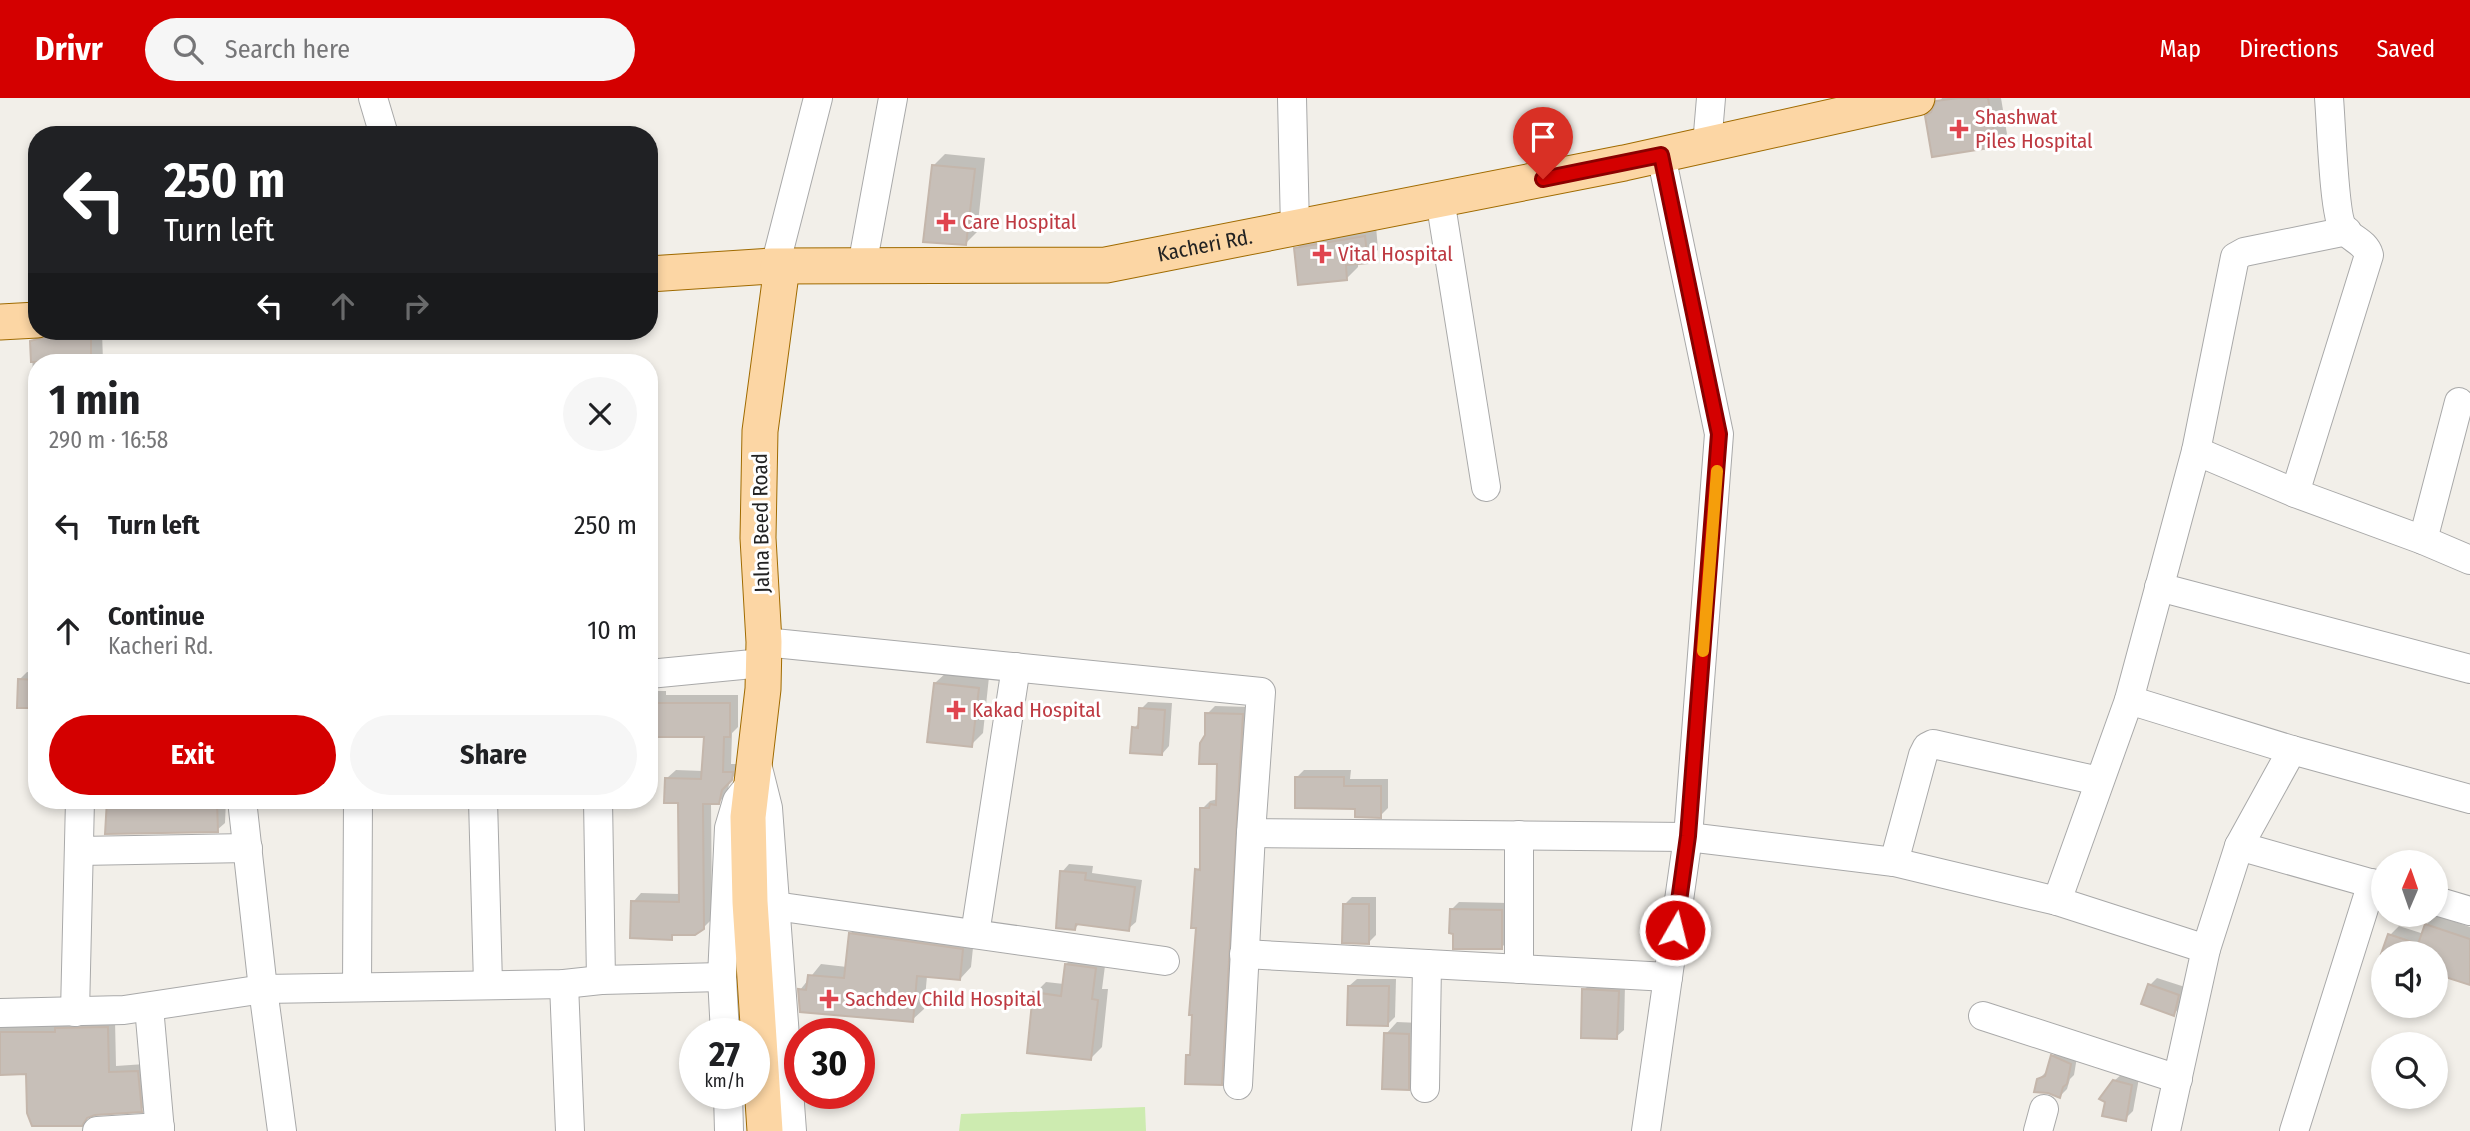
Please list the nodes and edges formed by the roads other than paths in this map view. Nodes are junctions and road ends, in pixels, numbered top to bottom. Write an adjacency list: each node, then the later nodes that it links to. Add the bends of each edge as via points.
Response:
1 (373, 98): 8 (street)
2 (818, 98): 14 (street)
3 (893, 98): 15 (street)
4 (1292, 98): 13 (street)
5 (1711, 98): 9 (street)
6 (1917, 98): 9 (main road, Kacheri Rd.)
7 (2329, 98): 12 (street)
8 (381, 126)
9 (1707, 145): 10 (main road, Kacheri Rd.)
10 (1661, 155): 11 (main road, Kacheri Rd.); 42 (street, via 1717,421)
11 (1440, 199): 13 (main road, Kacheri Rd.); 21 (street)
12 (2343, 222): 20 (street, via 2235,257); 22 (street, via 2367,249 2368,261)
13 (1295, 228): 15 (main road, Kacheri Rd., via 1106,265)
14 (777, 266): 15 (main road, Kacheri Rd.); 16 (main road, Kacheri Rd.); 26 (main road, Jalna Beed Road, via 781,274 760,431 758,538)
15 (862, 266)
16 (658, 273)
17 (28, 320): 18 (main road)
18 (0, 322)
19 (2459, 402): 23 (street)
20 (2196, 451): 22 (street); 25 (street)
21 (1486, 488)
22 (2295, 493): 23 (street)
23 (2423, 540): 24 (street)
24 (2470, 560)
25 (2159, 587): 28 (street); 30 (street)
26 (764, 652): 27 (street); 29 (street); 32 (main road, Jalna Beed Road)
27 (1016, 667): 40 (street, via 1261,692); 53 (street)
28 (2470, 669)
29 (658, 672)
30 (2129, 699): 31 (street); 33 (street)
31 (2292, 750): 34 (street); 43 (street)
32 (753, 769): 50 (street, via 766,794); 59 (street, via 729,828); 80 (main road, Jalna Beed Road, via 749,849)
33 (2099, 781): 46 (street, via 1933,744 1923,755); 48 (street)
34 (2470, 799)
35 (80, 809): 45 (street)
36 (243, 809): 44 (street)
37 (358, 809): 64 (street)
38 (483, 809): 62 (street)
39 (598, 809): 61 (street)
40 (1251, 832): 41 (street); 55 (street)
41 (1519, 835): 42 (street); 58 (street)
42 (1688, 836): 46 (street); 60 (street)
43 (2239, 846): 47 (street); 54 (street)
44 (248, 848): 45 (street); 65 (street)
45 (79, 851): 67 (street)
46 (1894, 862): 48 (street)
47 (2371, 883)
48 (2057, 901): 54 (street)
49 (2448, 905): 52 (street)
50 (775, 906): 53 (street); 81 (street)
51 (2371, 906): 84 (street)
52 (2470, 911)
53 (975, 934): 56 (street)
54 (2206, 949): 71 (street)
55 (1244, 954): 57 (street); 72 (street)
56 (1165, 961)
57 (1427, 964): 58 (street); 73 (street)
58 (1519, 969): 60 (street)
59 (722, 977): 61 (street); 70 (street)
60 (1668, 977): 82 (street)
61 (601, 980): 63 (street)
62 (488, 984): 63 (street); 64 (street)
63 (564, 984): 78 (street)
64 (357, 987): 65 (street)
65 (263, 989): 66 (street); 77 (street)
66 (149, 1007): 67 (street); 75 (street)
67 (75, 1012): 68 (street)
68 (0, 1013)
69 (1983, 1016): 71 (street)
70 (724, 1018)
71 (2178, 1079): 83 (street)
72 (1238, 1085)
73 (1425, 1088)
74 (728, 1109): 79 (street)
75 (160, 1129): 76 (street)
76 (97, 1131)
77 (282, 1131)
78 (570, 1131)
79 (729, 1131)
80 (765, 1131)
81 (792, 1131)
82 (1646, 1131)
83 (2166, 1131)
84 (2294, 1131)

